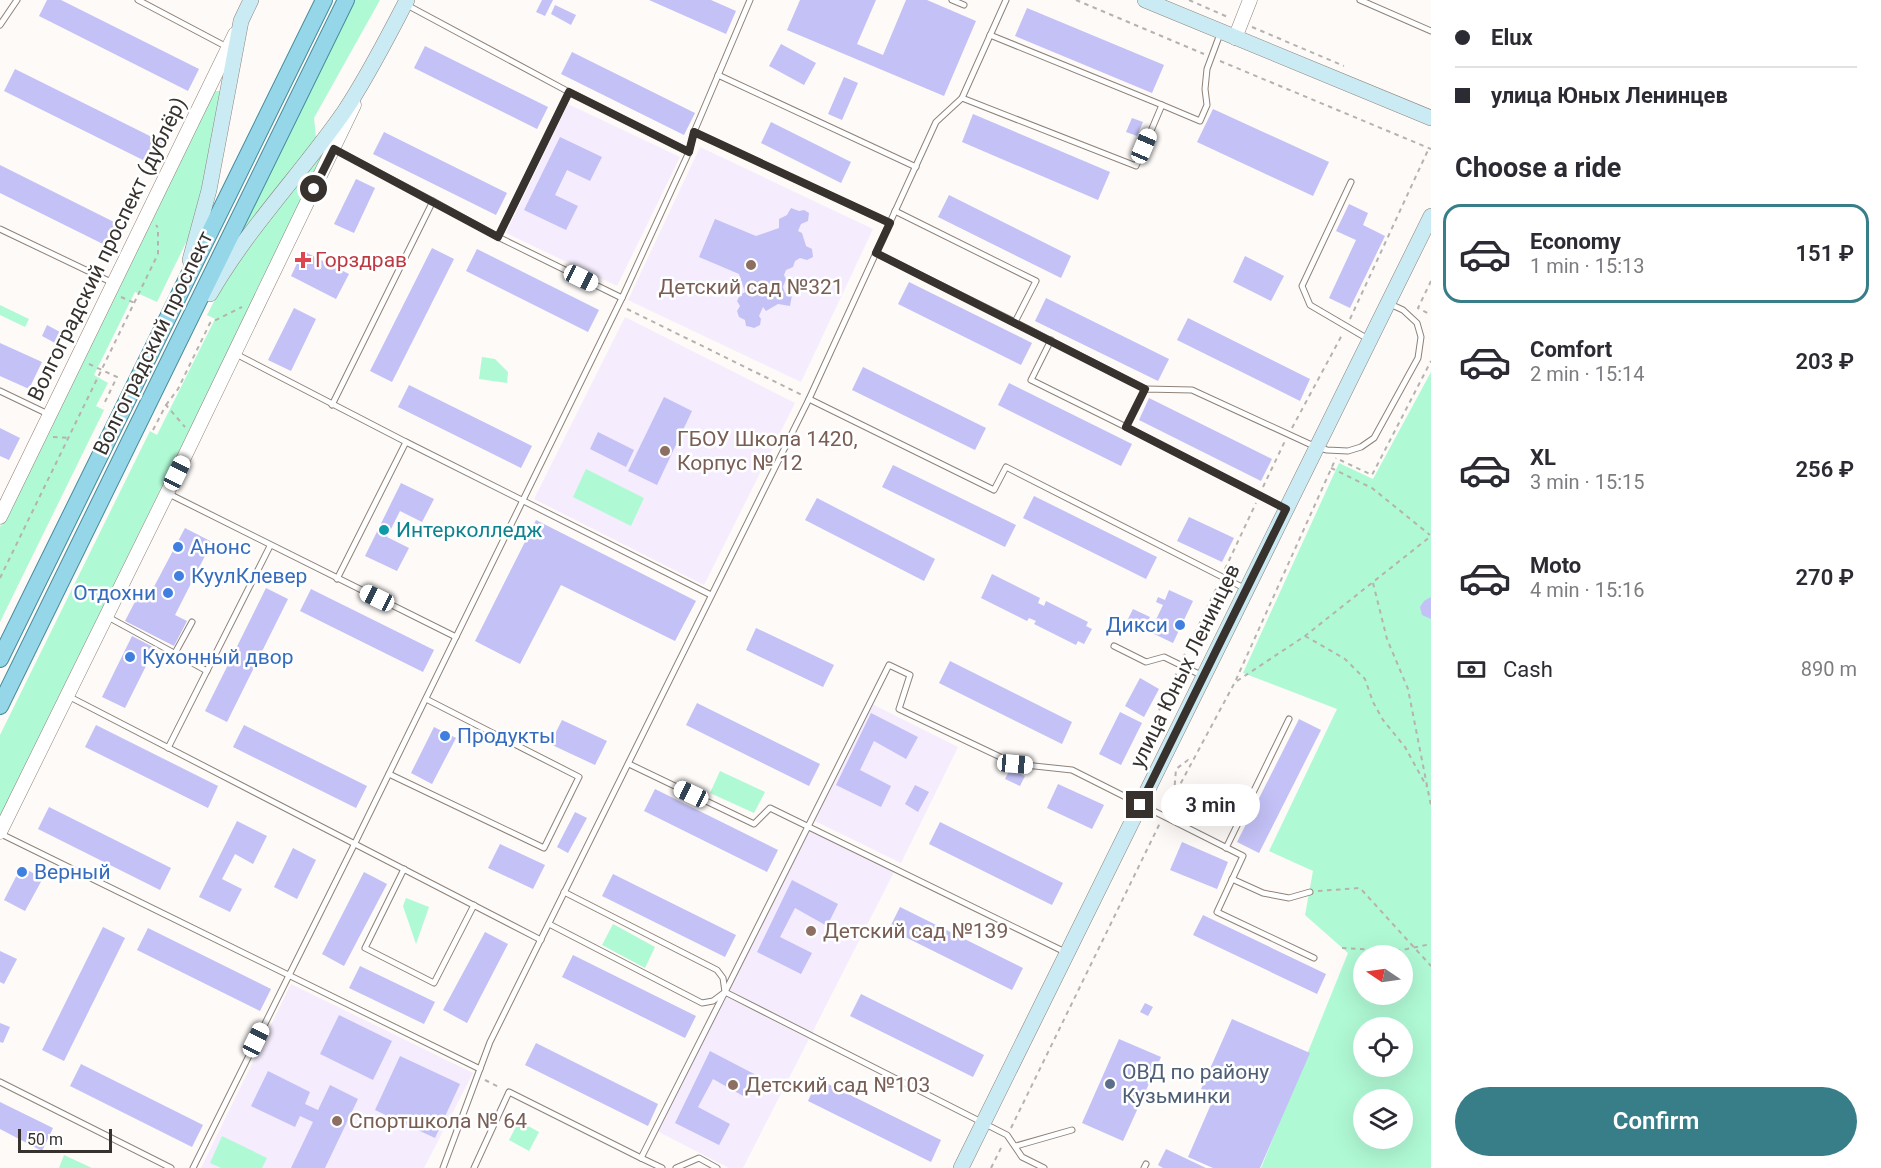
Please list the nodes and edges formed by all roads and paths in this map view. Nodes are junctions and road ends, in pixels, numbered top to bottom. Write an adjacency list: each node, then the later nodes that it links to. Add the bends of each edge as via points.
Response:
1 (17, 0): 18 (lane)
2 (138, 0): 22 (lane)
3 (251, 0): 16 (main road, Волгоградский проспект (дублёр))
4 (324, 0): 51 (main road, Волгоградский проспект)
5 (346, 0): 57 (main road, Волгоградский проспект)
6 (952, 0): 15 (lane)
7 (1006, 0): 20 (lane)
8 (1076, 0): 23 (path)
9 (1144, 0): 21 (main road)
10 (1189, 0): 17 (path)
11 (1250, 0): 17 (street)
12 (1360, 0): 19 (lane)
13 (748, 1): 25 (lane)
14 (406, 2): 26 (main road); 27 (lane)
15 (964, 5)
16 (242, 21): 22 (street, Волгоградский проспект (дублёр)); 51 (main road, via 203,217)
17 (1241, 22): 21 (street); 24 (path)
18 (0, 25)
19 (1431, 31)
20 (990, 35): 28 (lane); 29 (lane)
21 (1228, 35): 23 (lane); 30 (main road)
22 (229, 48): 39 (street, Волгоградский проспект (дублёр))
23 (1211, 58): 29 (lane, via 1204,89 1207,105 1200,121); 32 (path)
24 (1351, 69)
25 (718, 75): 31 (lane); 35 (lane)
26 (366, 80): 33 (street); 57 (main road, via 243,242)
27 (569, 92): 34 (lane); 43 (lane)
28 (962, 98): 29 (lane, via 1136,166); 35 (lane, via 936,122)
29 (1162, 105)
30 (1431, 118)
31 (694, 132): 34 (lane); 41 (lane)
32 (1430, 148): 54 (path)
33 (334, 149): 37 (lane); 58 (street)
34 (689, 152): 47 (lane)
35 (916, 167): 38 (lane)
36 (1351, 182): 54 (lane, via 1302,286 1310,305)
37 (433, 201): 43 (lane); 65 (lane)
38 (895, 211): 41 (lane); 53 (lane, via 1036,281)
39 (147, 213): 46 (street, Волгоградский проспект (дублёр)); 60 (path, via 158,228 158,254)
40 (1431, 216): 48 (main road, улица Юных Ленинцев)
41 (890, 223): 44 (lane)
42 (0, 229): 46 (lane)
43 (498, 237): 47 (lane)
44 (876, 253): 53 (lane); 63 (lane)
45 (1431, 281): 52 (path, via 1418,308)
46 (113, 283): 59 (street, Волгоградский проспект (дублёр))
47 (622, 298): 50 (lane)
48 (1388, 303): 56 (main road, улица Юных Ленинцев); 73 (lane, via 1417,323 1421,337 1418,358 1374,438 1348,451)
49 (245, 305): 64 (path, via 210,323 178,389)
50 (619, 305): 63 (path); 77 (lane)
51 (174, 306): 94 (main road, Волгоградский проспект)
52 (1431, 315)
53 (1015, 322): 55 (lane)
54 (1346, 326): 56 (lane); 71 (path)
55 (1051, 340): 61 (lane); 68 (lane, via 1031,380)
56 (1370, 340): 73 (main road, улица Юных Ленинцев)
57 (173, 352): 101 (main road, Волгоградский проспект)
58 (234, 353): 65 (lane); 75 (street)
59 (77, 358): 60 (path); 67 (street, Волгоградский проспект (дублёр))
60 (102, 370): 66 (path, via 117,377); 83 (path)
61 (1145, 389): 68 (lane); 71 (lane, via 1192,390)
62 (0, 391): 67 (lane)
63 (809, 399): 82 (lane, via 994,490 1005,467); 87 (lane)
64 (166, 405): 69 (path); 70 (path)
65 (332, 405): 72 (lane)
66 (102, 406)
67 (49, 414): 78 (street, Волгоградский проспект (дублёр))
68 (1126, 427): 76 (lane)
69 (153, 430)
70 (188, 431)
71 (1288, 434): 73 (lane); 76 (path)
72 (406, 442): 77 (lane); 84 (lane)
73 (1316, 447): 79 (main road, улица Юных Ленинцев)
74 (1331, 468): 80 (path, via 1372,488)
75 (167, 493): 81 (lane); 88 (street)
76 (1259, 495): 79 (lane); 82 (path)
77 (523, 502): 87 (lane); 91 (lane)
78 (2, 508)
79 (1286, 509): 86 (main road, улица Юных Ленинцев)
80 (1431, 536): 85 (path)
81 (270, 546): 84 (lane); 96 (lane)
82 (1221, 577): 86 (lane); 95 (path)
83 (0, 578)
84 (337, 579): 91 (lane)
85 (1373, 583): 90 (path); 108 (path, via 1387,639 1408,689)
86 (1247, 590): 97 (main road, улица Юных Ленинцев)
87 (711, 595): 106 (lane)
88 (106, 616): 93 (lane); 99 (street)
89 (192, 622): 93 (lane)
90 (1305, 636): 98 (path); 108 (path, via 1345,659 1365,679 1378,711 1405,747)
91 (456, 637): 100 (lane)
92 (1114, 646): 95 (lane, via 1146,662 1164,657)
93 (175, 653): 96 (lane)
94 (0, 659)
95 (1180, 664): 97 (lane); 104 (path)
96 (207, 671): 103 (lane)
97 (1204, 676): 110 (main road, улица Юных Ленинцев)
98 (1235, 682)
99 (66, 695): 103 (lane); 113 (street)
100 (426, 699): 107 (lane); 107 (lane, via 579,777 544,848)
101 (0, 706)
102 (1289, 719): 115 (lane)
103 (168, 748): 114 (lane)
104 (1140, 751)
105 (1192, 763): 109 (path, via 1188,760 1176,769)
106 (629, 765): 112 (lane, via 754,824 770,808); 118 (lane)
107 (389, 774): 114 (lane)
108 (1428, 790): 111 (path)
109 (1174, 796)
110 (1140, 805): 112 (lane, via 1072,770 1015,764 899,709 910,675 889,665); 115 (lane); 126 (main road, улица Юных Ленинцев)
111 (1431, 806)
112 (807, 825): 126 (lane); 130 (lane)
113 (0, 832): 129 (lane)
114 (356, 843): 116 (lane); 129 (lane)
115 (1226, 848): 117 (lane, via 1243,856)
116 (404, 869): 120 (lane); 120 (lane, via 365,948 434,983)
117 (1233, 879): 119 (lane, via 1263,893 1289,898); 127 (lane, via 1218,912)
118 (564, 892): 121 (lane); 130 (lane, via 717,970)
119 (1310, 892): 124 (path, via 1360,888)
120 (474, 905): 122 (lane)
121 (549, 924): 122 (lane); 130 (lane, via 702,1003)
122 (541, 940): 131 (lane)
123 (1431, 944): 124 (path)
124 (1414, 947): 125 (path, via 1397,951); 128 (path)
125 (1342, 948)
126 (1066, 953): 135 (main road, улица Юных Ленинцев)
127 (1314, 958)
128 (1431, 966)
129 (288, 976): 131 (lane); 140 (lane)
130 (725, 992): 135 (lane); 138 (lane)
131 (480, 1069): 132 (lane)
132 (477, 1076): 134 (path); 141 (lane)
133 (0, 1082): 139 (lane)
134 (509, 1092): 138 (lane); 142 (lane)
135 (983, 1123): 137 (lane, via 1007,1136); 146 (main road, улица Юных Ленинцев)
136 (1072, 1130): 137 (lane)
137 (1016, 1146): 147 (lane, via 1022,1157)
138 (642, 1158): 143 (lane)
139 (171, 1168)
140 (193, 1168)
141 (443, 1168)
142 (474, 1168)
143 (662, 1168)
144 (676, 1168): 145 (lane, via 699,1158)
145 (717, 1168)
146 (961, 1168)
147 (1044, 1168)

